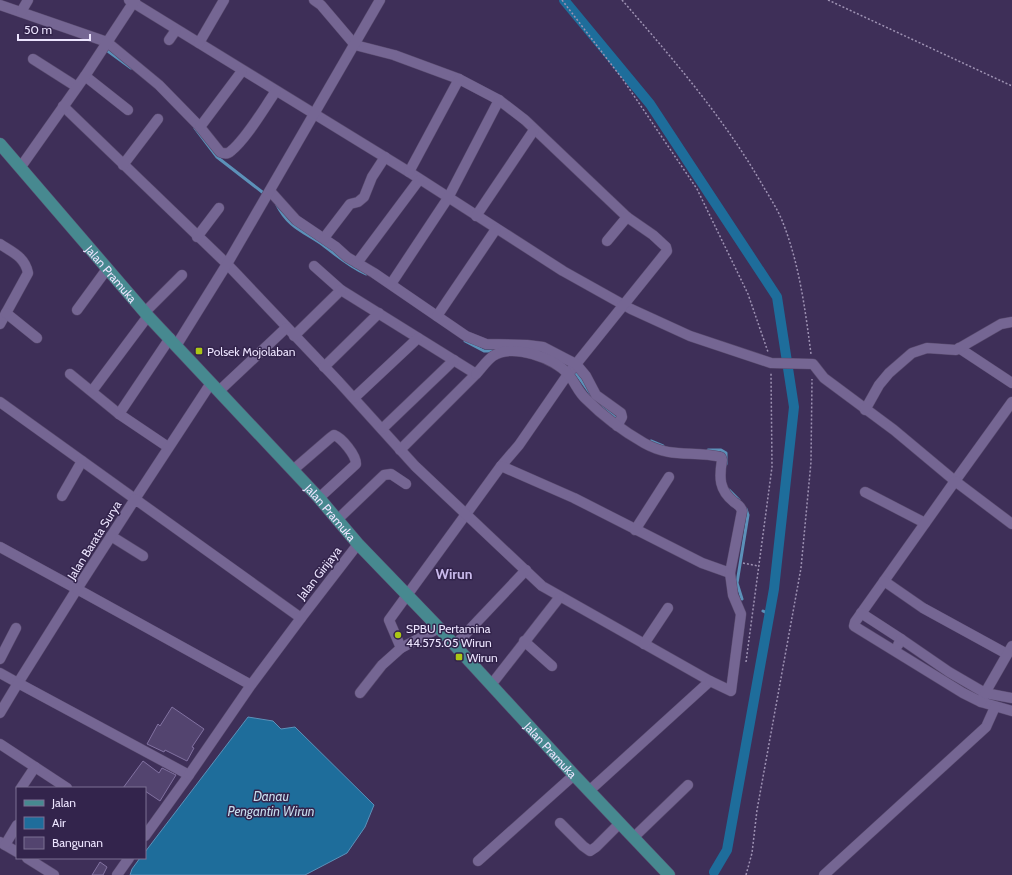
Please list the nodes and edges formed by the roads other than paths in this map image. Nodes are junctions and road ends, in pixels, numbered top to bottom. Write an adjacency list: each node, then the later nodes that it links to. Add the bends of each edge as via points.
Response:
1 (28, 0): 7 (street)
2 (224, 0): 10 (street)
3 (314, 0): 11 (street)
4 (380, 0): 11 (street)
5 (133, 1): 8 (street); 12 (street)
6 (0, 5): 7 (street)
7 (21, 12): 12 (street)
8 (176, 30): 9 (street); 10 (street)
9 (169, 40)
10 (199, 43): 14 (street)
11 (355, 45): 16 (street, via 394,55); 22 (street)
12 (104, 46): 15 (street); 24 (street, via 159,85)
13 (33, 59): 17 (street)
14 (242, 71): 18 (street); 24 (street)
15 (85, 76): 17 (street); 21 (street)
16 (459, 79): 19 (street); 30 (street)
17 (76, 88): 20 (street)
18 (276, 91): 22 (street); 24 (street, via 230,152 220,152)
19 (499, 100): 25 (street); 33 (street)
20 (63, 106): 28 (street); 29 (street)
21 (128, 110)
22 (315, 114): 27 (street); 32 (street)
23 (158, 119): 28 (street)
24 (200, 127)
25 (534, 130): 35 (street); 36 (street)
26 (0, 144): 29 (main road, Jalan Pramuka)
27 (385, 157): 30 (street); 39 (street, via 372,177 364,197 350,204)
28 (123, 165): 38 (street)
29 (20, 168): 45 (main road, Jalan Pramuka)
30 (409, 172): 31 (street)
31 (419, 180): 33 (street); 42 (street)
32 (268, 194): 39 (street, via 296,220); 43 (street)
33 (448, 198): 35 (street); 47 (street)
34 (219, 208): 38 (street)
35 (476, 216): 37 (street)
36 (627, 217): 40 (street); 49 (street, via 653,235 667,251)
37 (496, 229): 49 (street, via 563,272); 54 (street)
38 (197, 237): 43 (street)
39 (324, 238): 42 (street)
40 (607, 241)
41 (0, 244): 51 (street, via 20,257 28,272)
42 (358, 263): 47 (street)
43 (227, 264): 57 (street); 61 (street)
44 (314, 266): 48 (street)
45 (107, 269): 50 (street); 53 (main road, Jalan Pramuka)
46 (182, 275): 53 (street)
47 (391, 284): 54 (street)
48 (341, 290): 52 (street); 58 (street)
49 (623, 305): 65 (street); 74 (street, via 690,336 777,364 809,364)
50 (77, 310)
51 (6, 313): 56 (street); 59 (street)
52 (379, 313): 60 (street); 64 (street)
53 (146, 314): 61 (main road, Jalan Pramuka); 70 (street)
54 (437, 316): 65 (street, via 486,344 543,347)
55 (1012, 322): 62 (street, via 1001,324)
56 (0, 324)
57 (286, 328): 58 (street); 69 (street)
58 (294, 336): 64 (street)
59 (37, 338)
60 (418, 338): 63 (street); 71 (street)
61 (173, 342): 69 (main road, Jalan Pramuka); 75 (street)
62 (960, 348): 68 (street); 74 (street, via 927,348 912,353 889,373)
63 (454, 360): 67 (street); 77 (street)
64 (324, 367): 71 (street)
65 (572, 369): 67 (street, via 536,354 502,352 492,357); 76 (street, via 580,394); 76 (street, via 586,376 596,394 622,413); 81 (street, via 519,445)
66 (70, 374): 70 (street)
67 (476, 374): 79 (street)
68 (1012, 383)
69 (215, 387): 78 (street); 82 (main road, Jalan Pramuka)
70 (92, 392): 75 (street)
71 (354, 398): 77 (street)
72 (1012, 402): 84 (street)
73 (1, 404): 80 (street)
74 (865, 410): 84 (street, via 894,430)
75 (119, 414): 78 (street)
76 (619, 423): 100 (street, via 646,444 666,452 721,457 722,490 742,511)
77 (382, 429): 79 (street)
78 (168, 448): 89 (street)
79 (400, 450): 90 (street)
80 (82, 461): 87 (street); 89 (street)
81 (501, 466): 90 (street); 94 (street, via 574,498)
82 (293, 470): 88 (main road, Jalan Pramuka); 88 (street, via 334,435 340,439 355,458 356,464)
83 (669, 477): 94 (street)
84 (955, 481): 92 (street); 93 (street)
85 (406, 484): 91 (street, via 391,474 384,475)
86 (865, 492): 92 (street)
87 (62, 496)
88 (319, 498): 91 (main road, Jalan Pramuka)
89 (135, 499): 95 (street, Jalan Barata Surya); 107 (street, Jalan Barata Surya)
90 (467, 514): 99 (street); 103 (street)
91 (337, 520): 96 (main road, Jalan Pramuka)
92 (925, 522): 101 (street)
93 (1012, 524)
94 (635, 530): 100 (street, via 702,563)
95 (111, 536): 98 (street); 102 (street, Jalan Barata Surya)
96 (358, 544): 103 (main road, Jalan Pramuka); 107 (street, Jalan Girijaya)
97 (0, 547): 102 (street)
98 (143, 556)
99 (526, 570): 104 (street, via 542,586); 112 (street)
100 (730, 573): 119 (street, via 733,595 741,614 731,691)
101 (884, 581): 106 (street); 115 (street, via 923,608)
102 (77, 588): 120 (street); 121 (street, Jalan Barata Surya)
103 (407, 595): 109 (main road, Jalan Pramuka); 114 (street, via 389,620)
104 (560, 598): 110 (street); 111 (street)
105 (668, 608): 111 (street)
106 (862, 613): 113 (street); 113 (street, via 854,626)
107 (301, 618): 121 (street)
108 (16, 628): 116 (street)
109 (439, 628): 112 (main road, Jalan Pramuka); 114 (street)
110 (524, 641): 117 (street); 122 (street)
111 (644, 644): 119 (street)
112 (455, 645): 122 (main road, Jalan Pramuka)
113 (897, 645): 124 (street, via 949,672)
114 (401, 648): 123 (street, via 382,665)
115 (1010, 650): 124 (street)
116 (0, 659)
117 (552, 666)
118 (0, 673): 120 (street)
119 (710, 681): 136 (street)
120 (18, 683): 128 (street); 131 (street)
121 (251, 685): 131 (street)
122 (491, 685): 132 (main road, Jalan Pramuka)
123 (360, 692)
124 (983, 698): 125 (street); 126 (street)
125 (1012, 698)
126 (995, 707): 127 (street); 150 (street, via 986,727)
127 (1012, 711)
128 (0, 713)
129 (0, 744): 130 (street)
130 (35, 767): 134 (street); 135 (street)
131 (190, 775): 140 (street)
132 (574, 775): 136 (main road, Jalan Pramuka); 146 (street)
133 (688, 785): 141 (street)
134 (22, 787)
135 (65, 787)
136 (589, 791): 138 (main road, Jalan Pramuka)
137 (560, 823): 138 (street, via 590,851)
138 (620, 823): 141 (main road, Jalan Pramuka)
139 (16, 826): 142 (street)
140 (146, 835)
141 (634, 837): 149 (main road, Jalan Pramuka)
142 (3, 843): 143 (street)
143 (16, 851)
144 (29, 859): 147 (street)
145 (128, 859): 148 (street)
146 (478, 861)
147 (54, 875)
148 (117, 875)
149 (669, 875)
150 (824, 875)

